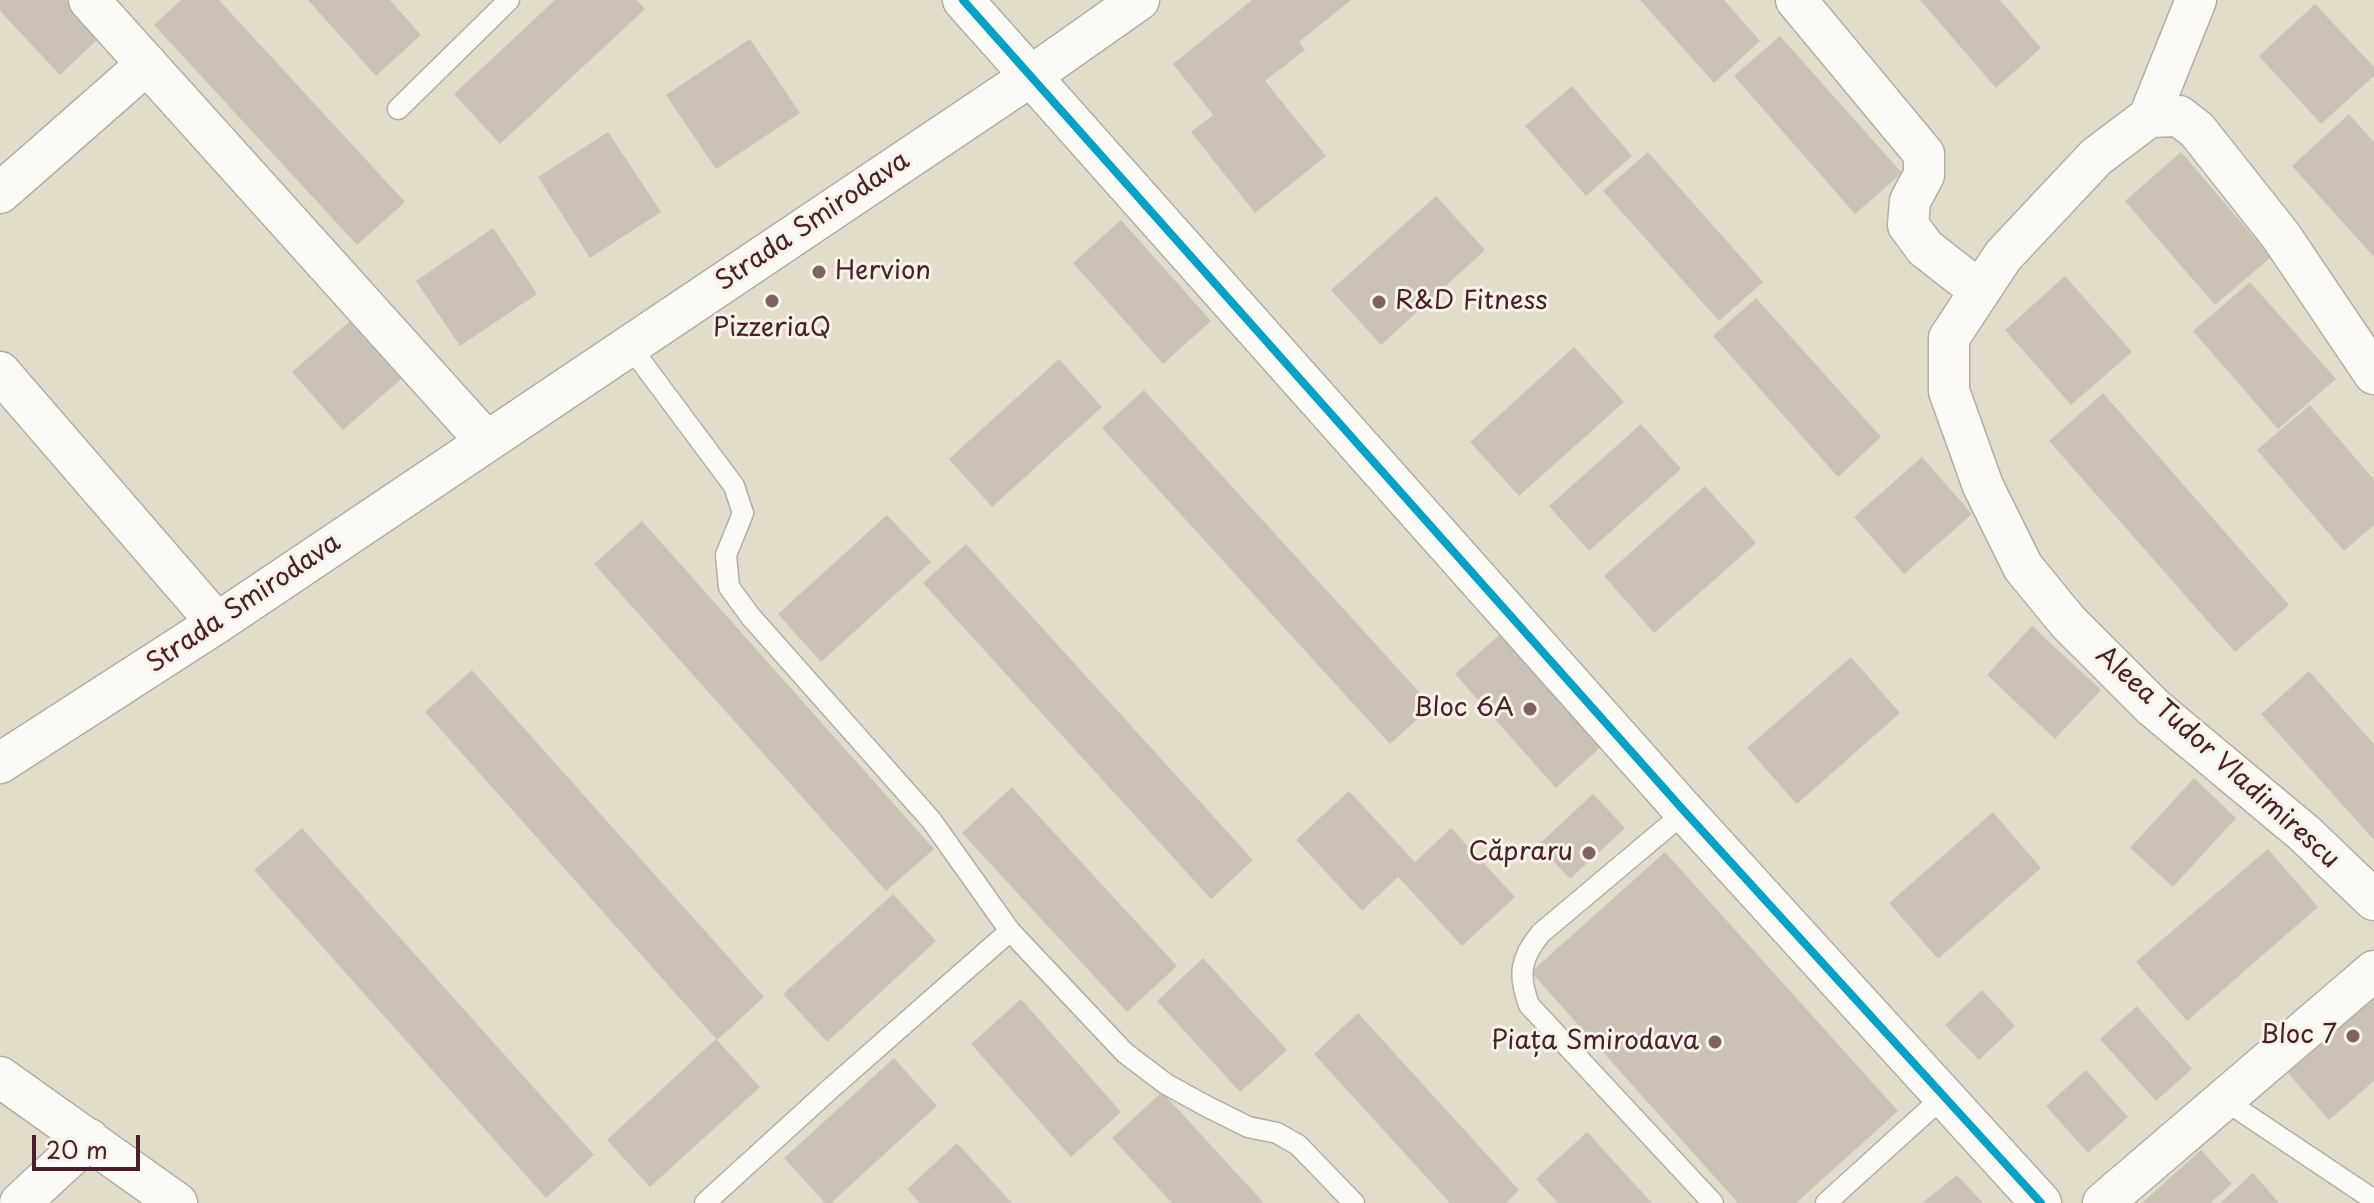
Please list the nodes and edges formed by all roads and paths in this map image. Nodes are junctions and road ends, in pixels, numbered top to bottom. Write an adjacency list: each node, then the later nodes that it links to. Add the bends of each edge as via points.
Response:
1 (89, 0): 7 (street)
2 (509, 0): 9 (lane)
3 (963, 0): 8 (street)
4 (1139, 0): 8 (street, Strada Smirodava)
5 (1796, 0): 12 (street, via 1924,154 1924,175 1910,201 1908,225 1925,248)
6 (2196, 0): 10 (street)
7 (147, 64): 11 (street); 16 (street)
8 (1031, 76): 13 (street, Strada Smirodava); 19 (street)
9 (398, 109)
10 (2149, 117): 12 (street, Aleea Tudor Vladimirescu, via 2096,157 2003,256); 15 (street, via 2179,116 2197,130 2281,236)
11 (0, 193)
12 (1980, 291): 20 (street, Aleea Tudor Vladimirescu, via 1949,338 1949,391 1983,486 2023,567 2068,622 2154,708 2304,833)
13 (629, 345): 16 (street, Strada Smirodava); 21 (lane, via 734,486 743,513 726,555 729,587 931,820)
14 (0, 372): 17 (street)
15 (2374, 374)
16 (486, 441): 17 (street, Strada Smirodava)
17 (217, 623): 18 (street, Strada Smirodava)
18 (0, 763)
19 (1685, 812): 24 (street); 32 (lane, via 1541,933 1522,967 1522,984 1529,1005)
20 (2374, 900)
21 (1010, 931): 30 (lane); 31 (lane, via 1125,1053 1208,1107 1298,1145)
22 (2374, 971): 25 (street)
23 (0, 1077): 26 (street)
24 (1944, 1096): 33 (lane); 34 (street)
25 (2223, 1099): 27 (lane); 35 (street)
26 (89, 1139): 28 (street); 29 (street)
27 (2374, 1200)
28 (20, 1203)
29 (177, 1203)
30 (705, 1203)
31 (1354, 1203)
32 (1713, 1203)
33 (1826, 1203)
34 (2041, 1203)
35 (2103, 1203)

